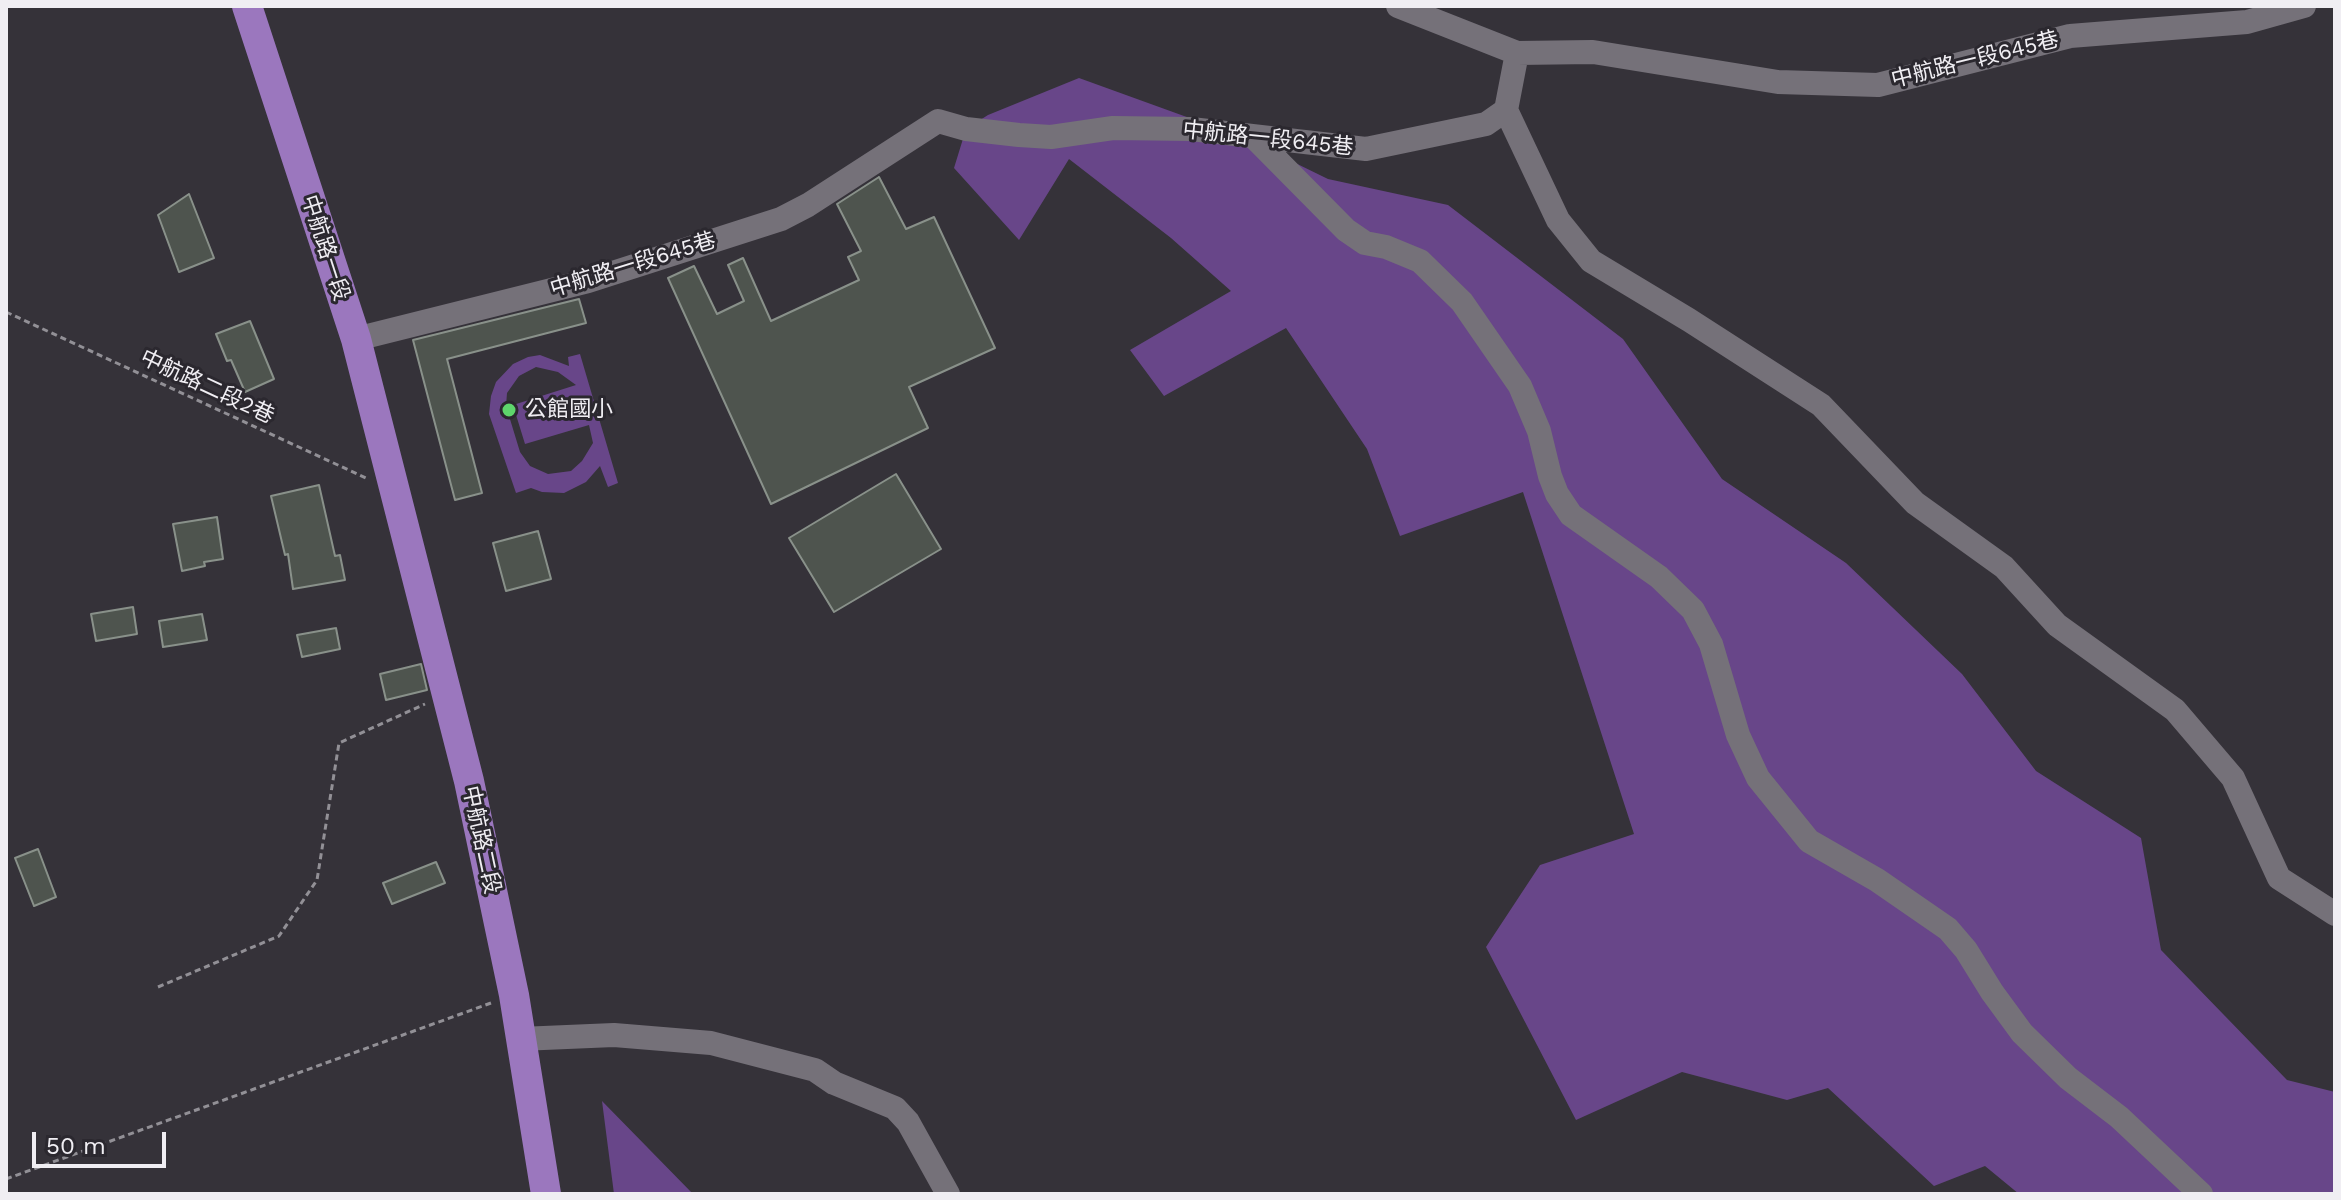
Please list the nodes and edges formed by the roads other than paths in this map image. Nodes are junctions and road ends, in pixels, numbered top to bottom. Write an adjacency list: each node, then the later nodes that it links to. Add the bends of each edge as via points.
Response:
1 (247, 6): 7 (main road, 中航路一段)
2 (1398, 6): 4 (lane)
3 (2304, 6): 4 (lane, 中航路一段645巷, via 2247,22 2070,36 1878,85 1778,82 1593,52)
4 (1517, 53): 5 (lane)
5 (1506, 110): 6 (lane, 中航路一段645巷, via 1486,124 1366,149); 9 (lane, via 1558,220 1591,261 1821,405 1915,503 2004,567 2057,625 2175,710 2233,778 2279,878)
6 (1253, 136): 7 (lane, 中航路一段645巷, via 1113,128 1051,137 938,121 781,219 588,281); 13 (lane, via 1346,230 1365,243 1420,261 1462,302 1520,386 1557,494 1571,515 1659,577 1693,610 1711,644 1738,735 1758,778 1809,841 1948,929 2022,1033)
7 (356, 339): 8 (main road, 中航路一段)
8 (395, 491): 10 (main road, 中航路二段, via 469,781)
9 (2335, 914)
10 (520, 1039): 11 (main road, 中航路二段); 12 (lane, via 614,1035 711,1043 815,1070 895,1108)
11 (546, 1194)
12 (948, 1194)
13 (2201, 1194)

